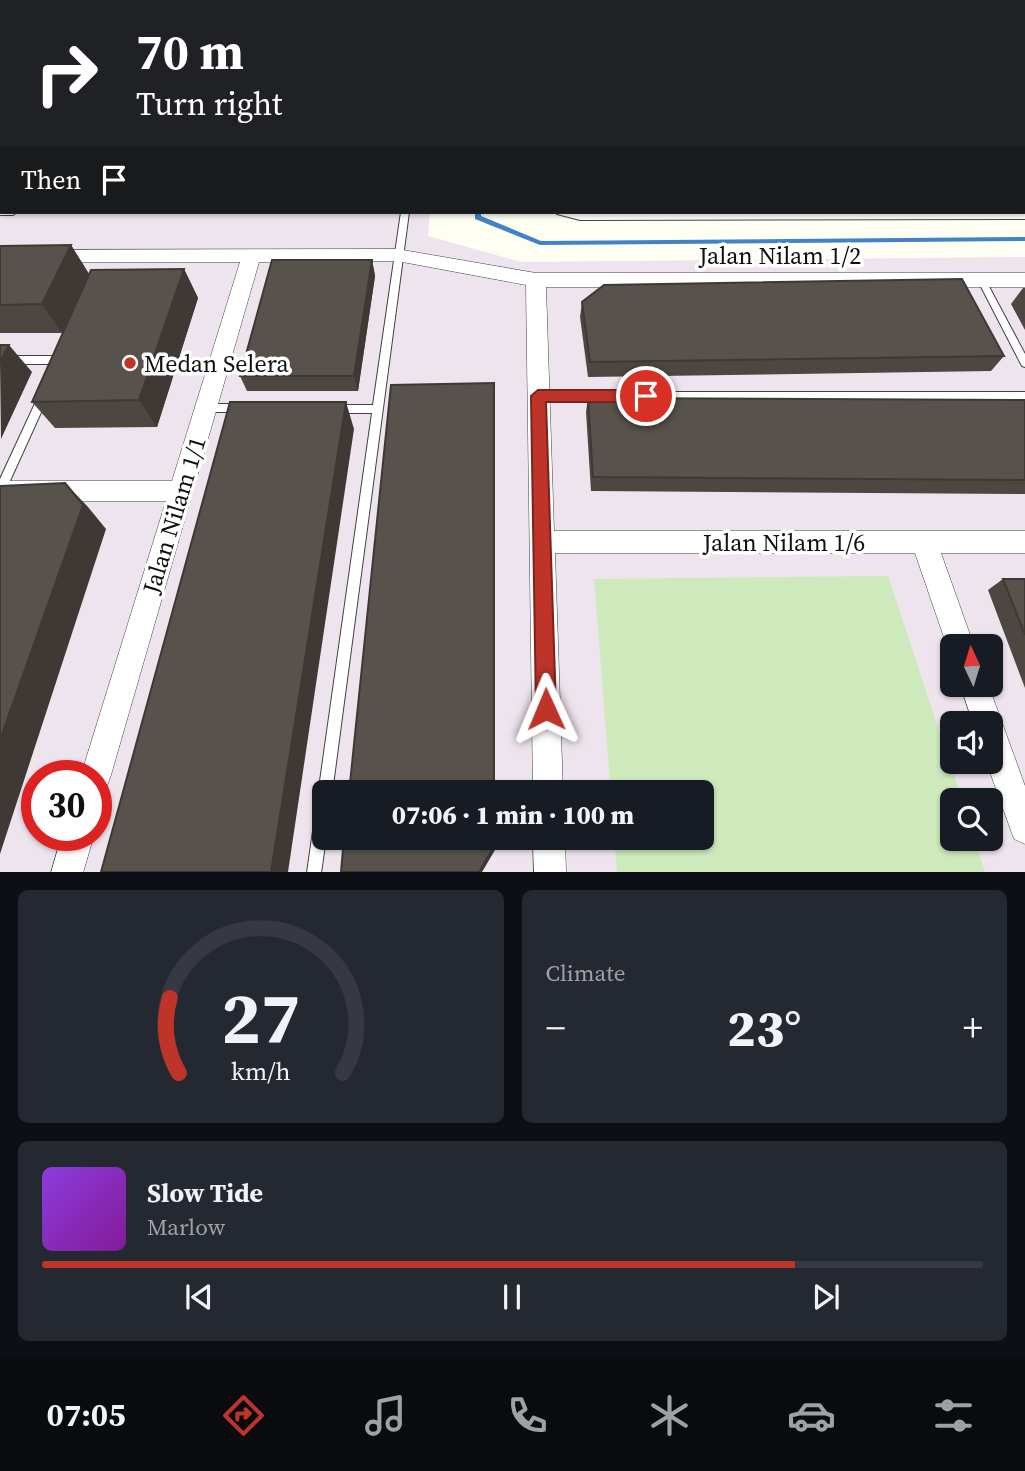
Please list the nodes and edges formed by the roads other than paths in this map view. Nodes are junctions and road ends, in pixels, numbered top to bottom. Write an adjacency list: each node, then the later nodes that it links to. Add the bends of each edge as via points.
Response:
1 (405, 214): 5 (lane)
2 (568, 214): 3 (lane)
3 (1025, 216)
4 (252, 255): 5 (street, Jalan Nilam 1/2); 6 (street, Jalan Nilam 1/2, via 107,261); 18 (street, Jalan Nilam 1/1)
5 (397, 255): 8 (street, Jalan Nilam 1/2); 21 (lane)
6 (0, 256)
7 (981, 279): 8 (street, Jalan Nilam 1/2); 9 (street, Jalan Nilam 1/2); 13 (lane)
8 (536, 280): 16 (street)
9 (1025, 280)
10 (66, 348): 12 (lane)
11 (0, 360): 12 (lane)
12 (61, 360): 14 (lane)
13 (1025, 363)
14 (55, 372)
15 (50, 383): 22 (lane)
16 (538, 396): 17 (lane); 24 (street)
17 (1025, 396)
18 (206, 408): 19 (lane); 23 (street, Jalan Nilam 1/1)
19 (259, 408)
20 (324, 408): 21 (lane)
21 (377, 409): 30 (lane)
22 (0, 491): 23 (street)
23 (181, 491): 28 (street, Jalan Nilam 1/1)
24 (542, 542): 25 (street, Jalan Nilam 1/6); 31 (street)
25 (924, 542): 26 (street, Jalan Nilam 1/6); 27 (street)
26 (1025, 542)
27 (956, 634)
28 (100, 760)
29 (1003, 767): 32 (street)
30 (327, 780)
31 (548, 780)
32 (1025, 828)
33 (317, 850): 37 (lane)
34 (549, 850): 38 (street)
35 (73, 851): 36 (street)
36 (67, 872)
37 (314, 872)
38 (550, 872)

